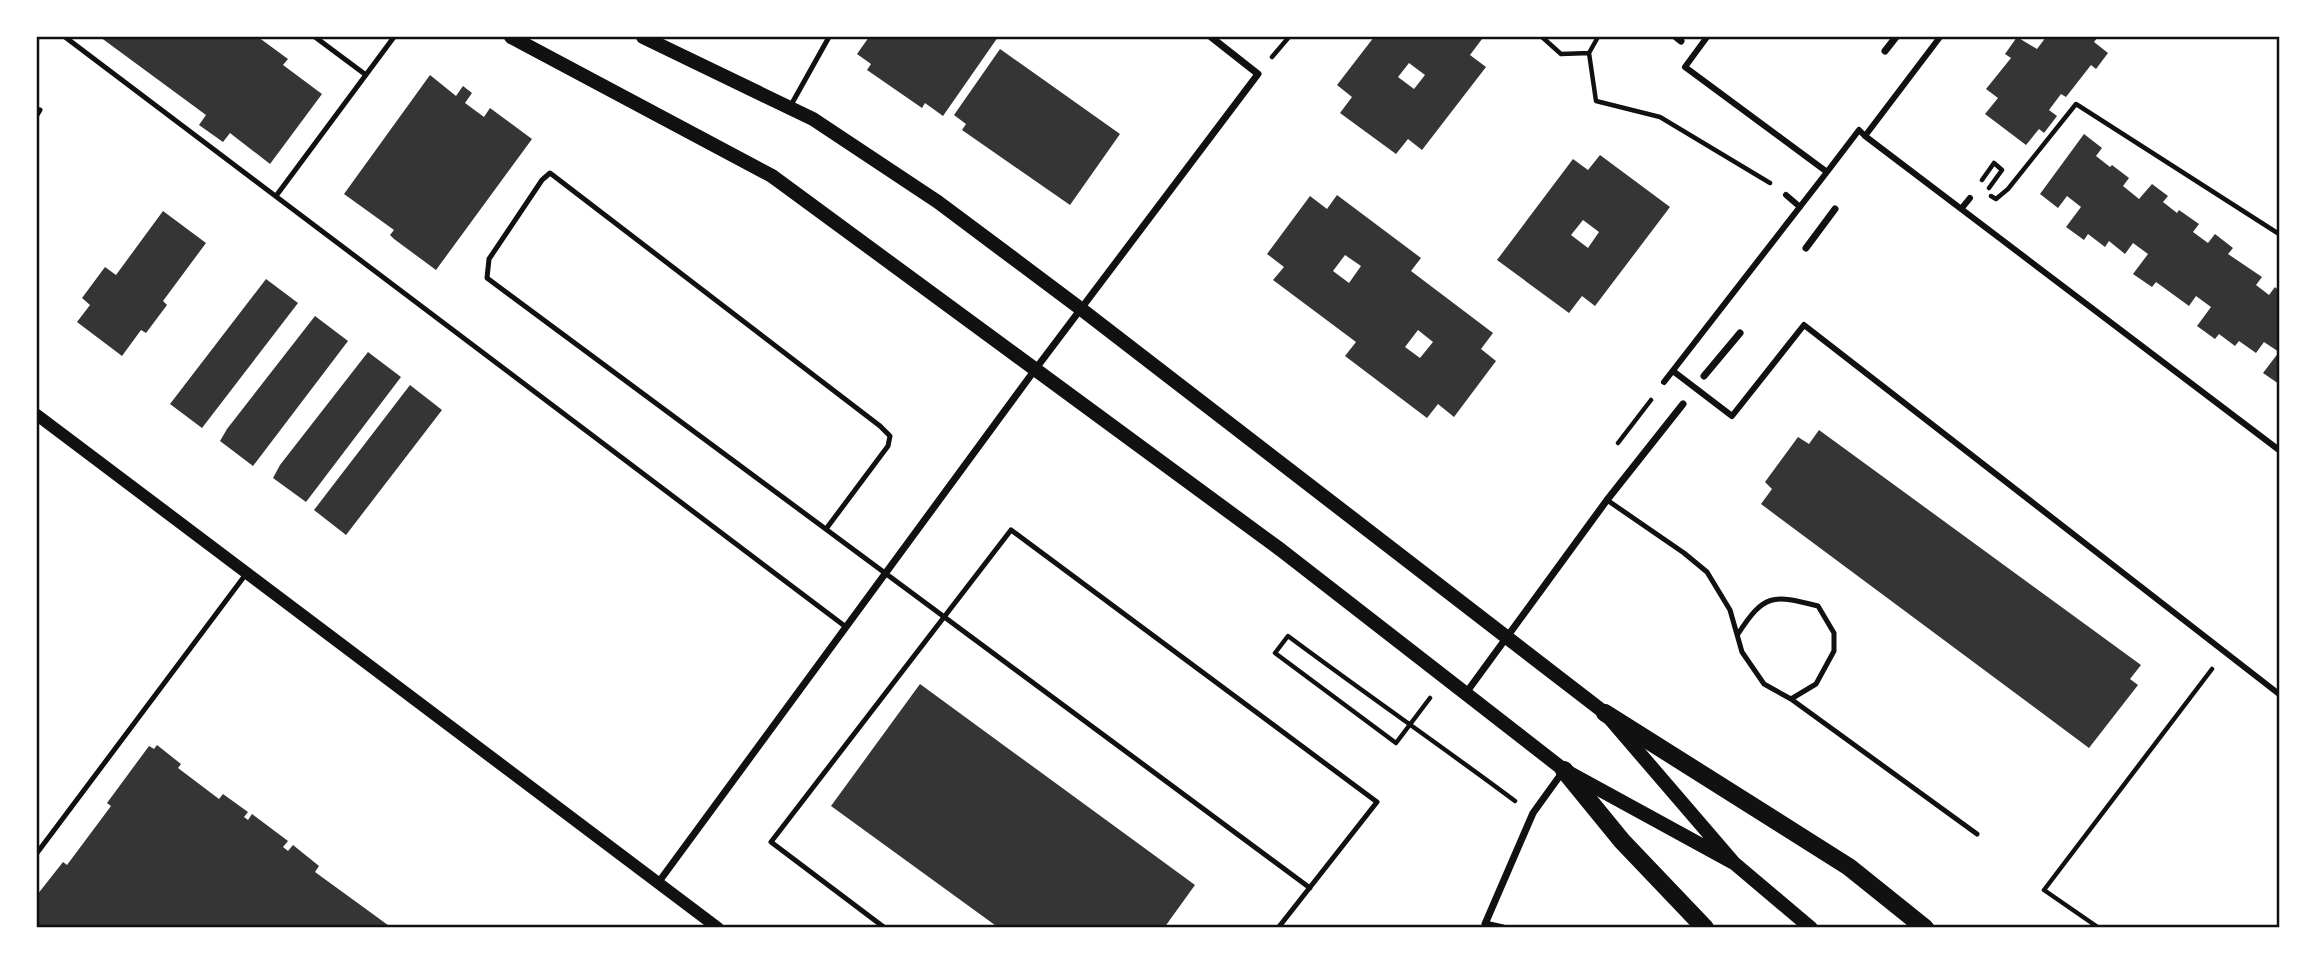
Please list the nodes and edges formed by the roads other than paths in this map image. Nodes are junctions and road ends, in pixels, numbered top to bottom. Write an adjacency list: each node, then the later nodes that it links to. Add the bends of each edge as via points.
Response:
1 (65, 37): 17 (lane)
2 (315, 37): 12 (lane)
3 (394, 37): 12 (lane)
4 (511, 37): 25 (main road, via 772,176)
5 (643, 37): 13 (main road)
6 (829, 37): 13 (lane)
7 (1211, 37): 23 (street, via 1258,74)
8 (1707, 37): 15 (street, via 1685,67)
9 (1895, 37): 11 (street)
10 (1940, 37): 14 (street)
11 (1885, 51)
12 (366, 75): 17 (lane)
13 (789, 108): 23 (main road, via 813,119 938,202)
14 (1865, 136): 15 (street, via 1859,130); 20 (street)
15 (1828, 173): 19 (street)
16 (1786, 195): 19 (street)
17 (276, 196): 37 (lane)
18 (1970, 198): 20 (street)
19 (1800, 207): 26 (street)
20 (1961, 208): 31 (street)
21 (1835, 209): 22 (street)
22 (1806, 248)
23 (1081, 309): 25 (street); 39 (main road)
24 (1740, 333): 27 (street)
25 (1034, 371): 34 (street); 40 (main road, via 1281,550)
26 (1672, 372): 28 (street); 41 (street, via 1732,416 1804,326)
27 (1704, 376)
28 (1664, 383)
29 (1683, 404): 32 (street)
30 (37, 415): 35 (street)
31 (2279, 450)
32 (1607, 500): 38 (lane, via 1707,572 1730,610); 39 (street)
33 (826, 529): 33 (lane, via 487,278 489,259 550,173 890,436 888,446); 34 (lane)
34 (886, 573): 36 (lane); 37 (street)
35 (246, 574): 46 (lane); 48 (street)
36 (945, 616): 49 (lane); 49 (lane, via 1011,530 1377,802); 52 (lane, via 771,842)
37 (846, 627): 48 (street)
38 (1737, 634): 42 (lane, via 1742,652 1763,684); 42 (lane, via 1756,607 1770,599 1818,606 1834,633 1835,651 1816,684)
39 (1507, 637): 40 (street); 43 (main road)
40 (1466, 693): 44 (main road)
41 (2279, 694)
42 (1791, 699): 45 (lane)
43 (1605, 713): 47 (main road); 57 (main road, via 1849,867)
44 (1564, 770): 47 (main road); 50 (street, via 1533,813); 55 (main road, via 1622,841)
45 (1977, 834)
46 (37, 853)
47 (1734, 863): 56 (main road)
48 (658, 883): 51 (street)
49 (1310, 888): 53 (lane)
50 (1483, 926): 54 (street)
51 (718, 928)
52 (885, 928)
53 (1279, 928)
54 (1503, 928)
55 (1705, 928)
56 (1811, 928)
57 (1925, 928)

